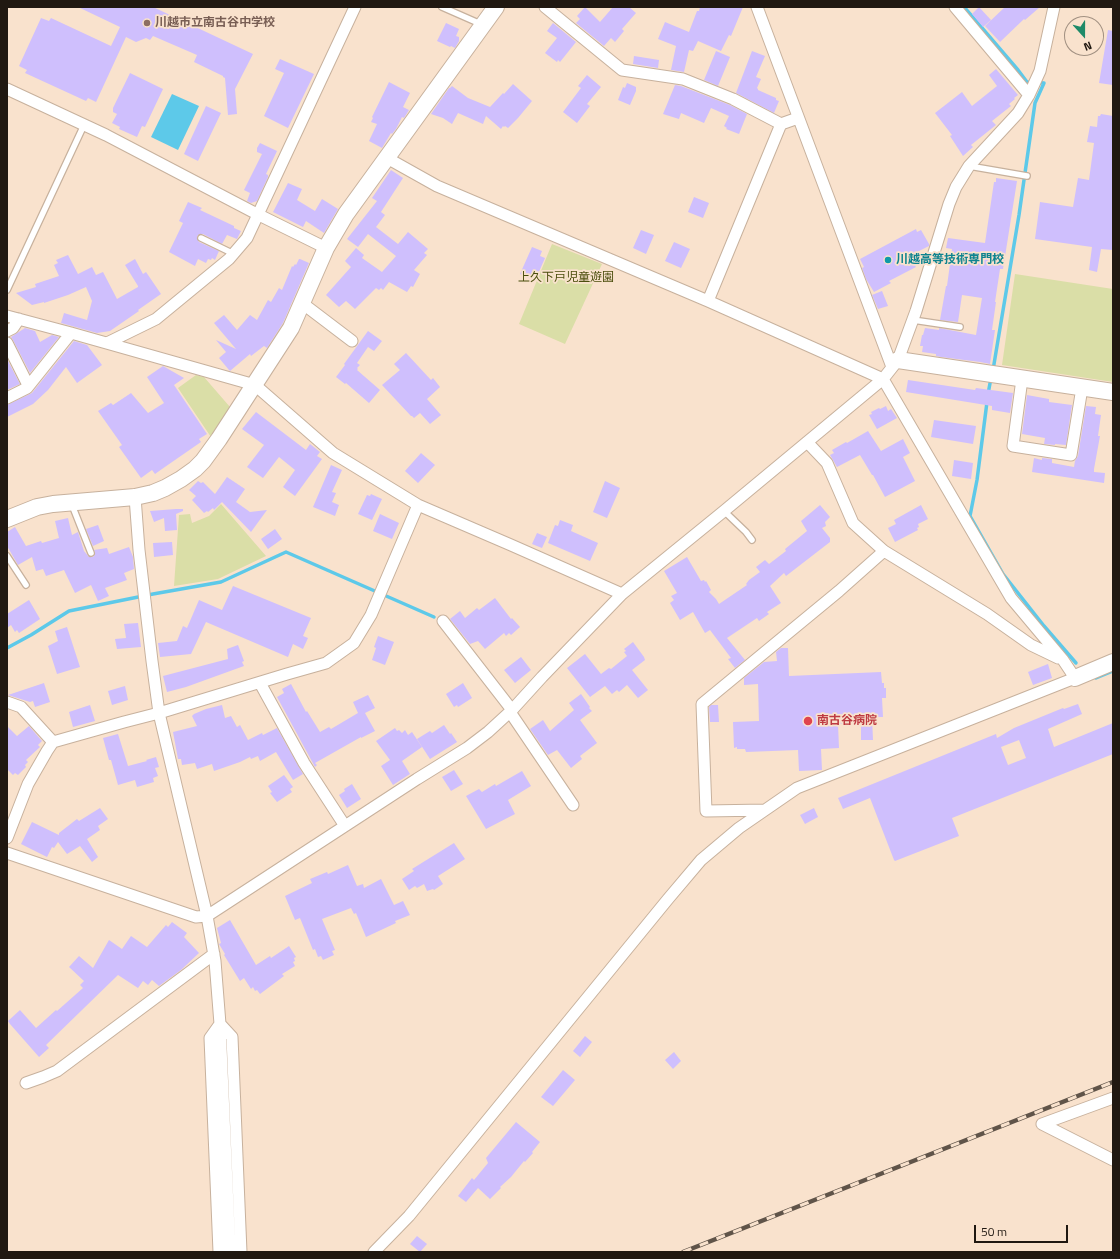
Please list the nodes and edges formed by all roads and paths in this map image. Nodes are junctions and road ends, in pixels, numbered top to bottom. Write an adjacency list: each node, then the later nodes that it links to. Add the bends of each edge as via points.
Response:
1 (355, 7): 17 (street)
2 (442, 7): 8 (lane)
3 (496, 7): 8 (street)
4 (545, 7): 12 (street, via 622,70 683,79 733,99)
5 (757, 7): 11 (street)
6 (955, 7): 10 (street)
7 (1054, 7): 10 (street, via 1040,71)
8 (483, 25): 14 (street)
9 (7, 88): 13 (street)
10 (1029, 95): 15 (street, via 1018,113)
11 (798, 118): 12 (street); 33 (street)
12 (781, 124): 22 (street)
13 (84, 125): 17 (street); 21 (lane)
14 (387, 158): 19 (street, via 346,214); 22 (street, via 437,186)
15 (969, 166): 16 (lane); 26 (street, via 949,204)
16 (1027, 176)
17 (257, 214): 19 (street); 20 (street, via 247,238)
18 (201, 238): 20 (lane)
19 (326, 248): 23 (street)
20 (234, 254): 32 (street, via 156,319)
21 (7, 290)
22 (708, 301): 34 (street)
23 (302, 303): 30 (street); 37 (street, via 291,328)
24 (7, 316): 25 (street)
25 (19, 319): 28 (street, via 13,328); 29 (street)
26 (913, 320): 27 (lane); 33 (street)
27 (960, 328)
28 (7, 331)
29 (71, 333): 32 (street); 36 (street)
30 (352, 341)
31 (7, 343): 36 (street)
32 (107, 343): 37 (street)
33 (895, 364): 34 (street); 35 (street)
34 (883, 379): 41 (street); 54 (street, via 1012,598)
35 (1022, 379): 38 (street); 38 (street, via 1013,446 1071,455)
36 (28, 385): 40 (street, via 27,388)
37 (255, 385): 42 (street, via 219,439 195,469 165,488); 44 (street, via 333,453)
38 (1082, 388): 39 (street)
39 (1113, 392)
40 (7, 398)
41 (807, 442): 45 (street); 48 (street, via 827,463 853,523)
42 (136, 497): 43 (street); 60 (street, via 139,550)
43 (71, 503): 46 (street, via 37,507); 49 (lane)
44 (418, 505): 52 (street); 57 (street, via 371,615 354,643 326,664)
45 (724, 511): 47 (lane); 52 (street)
46 (7, 519)
47 (752, 540)
48 (884, 551): 54 (street, via 987,614 1031,645); 63 (street, via 702,704 706,811)
49 (91, 553)
50 (7, 556): 51 (lane)
51 (26, 585)
52 (622, 594): 59 (street)
53 (443, 621): 59 (street)
54 (1063, 660): 56 (street)
55 (1113, 662): 56 (street)
56 (1075, 678): 63 (street, via 797,788)
57 (260, 682): 60 (street); 64 (street, via 304,763)
58 (7, 702): 61 (street, via 22,707)
59 (511, 711): 62 (street); 64 (street, via 467,748)
60 (159, 713): 61 (street); 67 (street)
61 (53, 742): 65 (street, via 28,784)
62 (573, 805)
63 (766, 810): 76 (street, via 739,828 701,860 417,1206)
64 (345, 826): 67 (street)
65 (7, 838)
66 (7, 853): 67 (street, via 196,917)
67 (207, 916): 68 (street)
68 (214, 954): 69 (street); 70 (street, via 57,1071)
69 (220, 1024): 73 (street, via 210,1038); 74 (street); 75 (street, via 232,1037)
70 (26, 1083)
71 (1113, 1098): 72 (street, via 1042,1124)
72 (1113, 1160)
73 (219, 1252)
74 (230, 1252)
75 (241, 1252)
76 (374, 1252)

